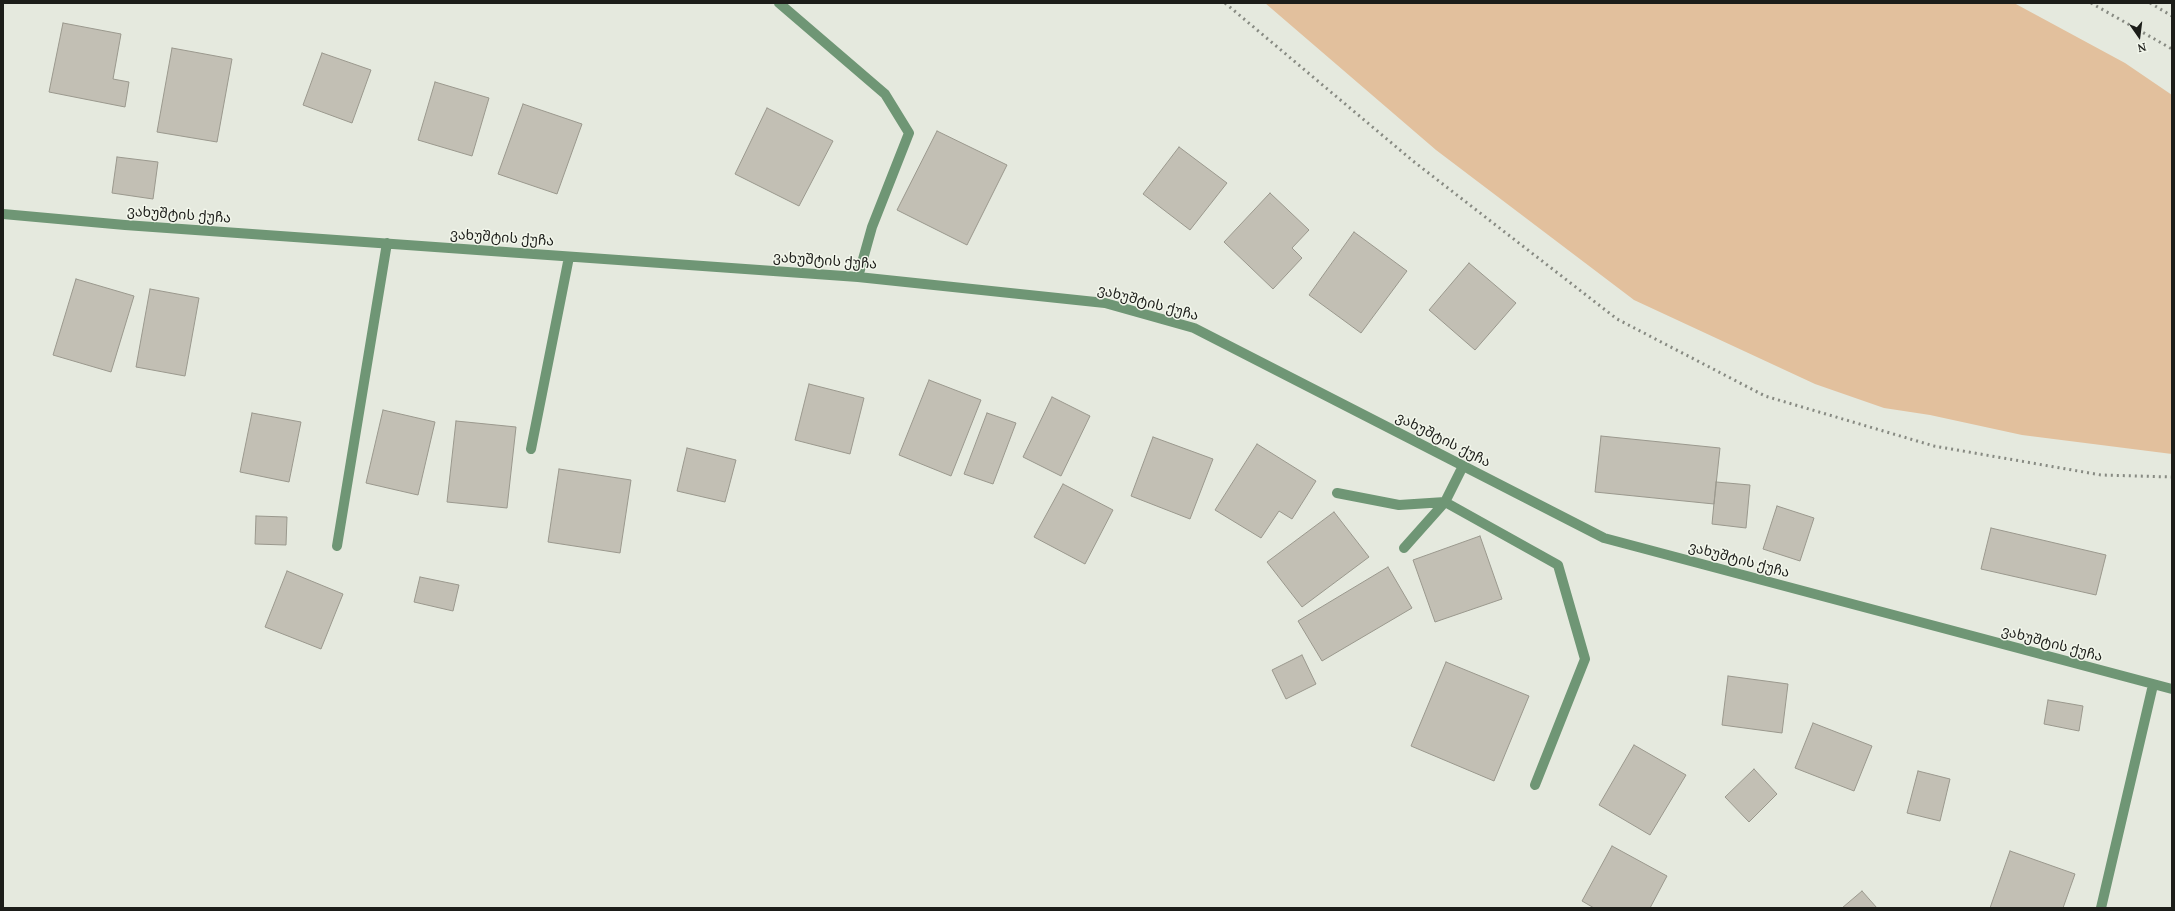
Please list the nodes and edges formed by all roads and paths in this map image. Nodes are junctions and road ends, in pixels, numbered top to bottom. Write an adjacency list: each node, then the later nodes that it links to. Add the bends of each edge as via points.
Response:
1 (779, 3): 5 (street, via 885,94 909,133 872,227)
2 (3, 214): 3 (street, ვახუშტის ქუჩა)
3 (387, 243): 4 (street, ვახუშტის ქუჩა); 10 (street)
4 (569, 257): 5 (street, ვახუშტის ქუჩა); 6 (street)
5 (858, 277): 7 (street, ვახუშტის ქუჩა, via 1105,303 1194,328)
6 (531, 449)
7 (1463, 466): 9 (street); 12 (street, ვახუშტის ქუჩა, via 1604,538)
8 (1337, 493): 9 (street, via 1399,505)
9 (1445, 502): 11 (street); 14 (street, via 1558,565 1585,659)
10 (337, 546)
11 (1404, 548)
12 (2152, 685): 13 (street, ვახუშტის ქუჩა); 15 (street)
13 (2172, 689)
14 (1535, 785)
15 (2101, 908)

